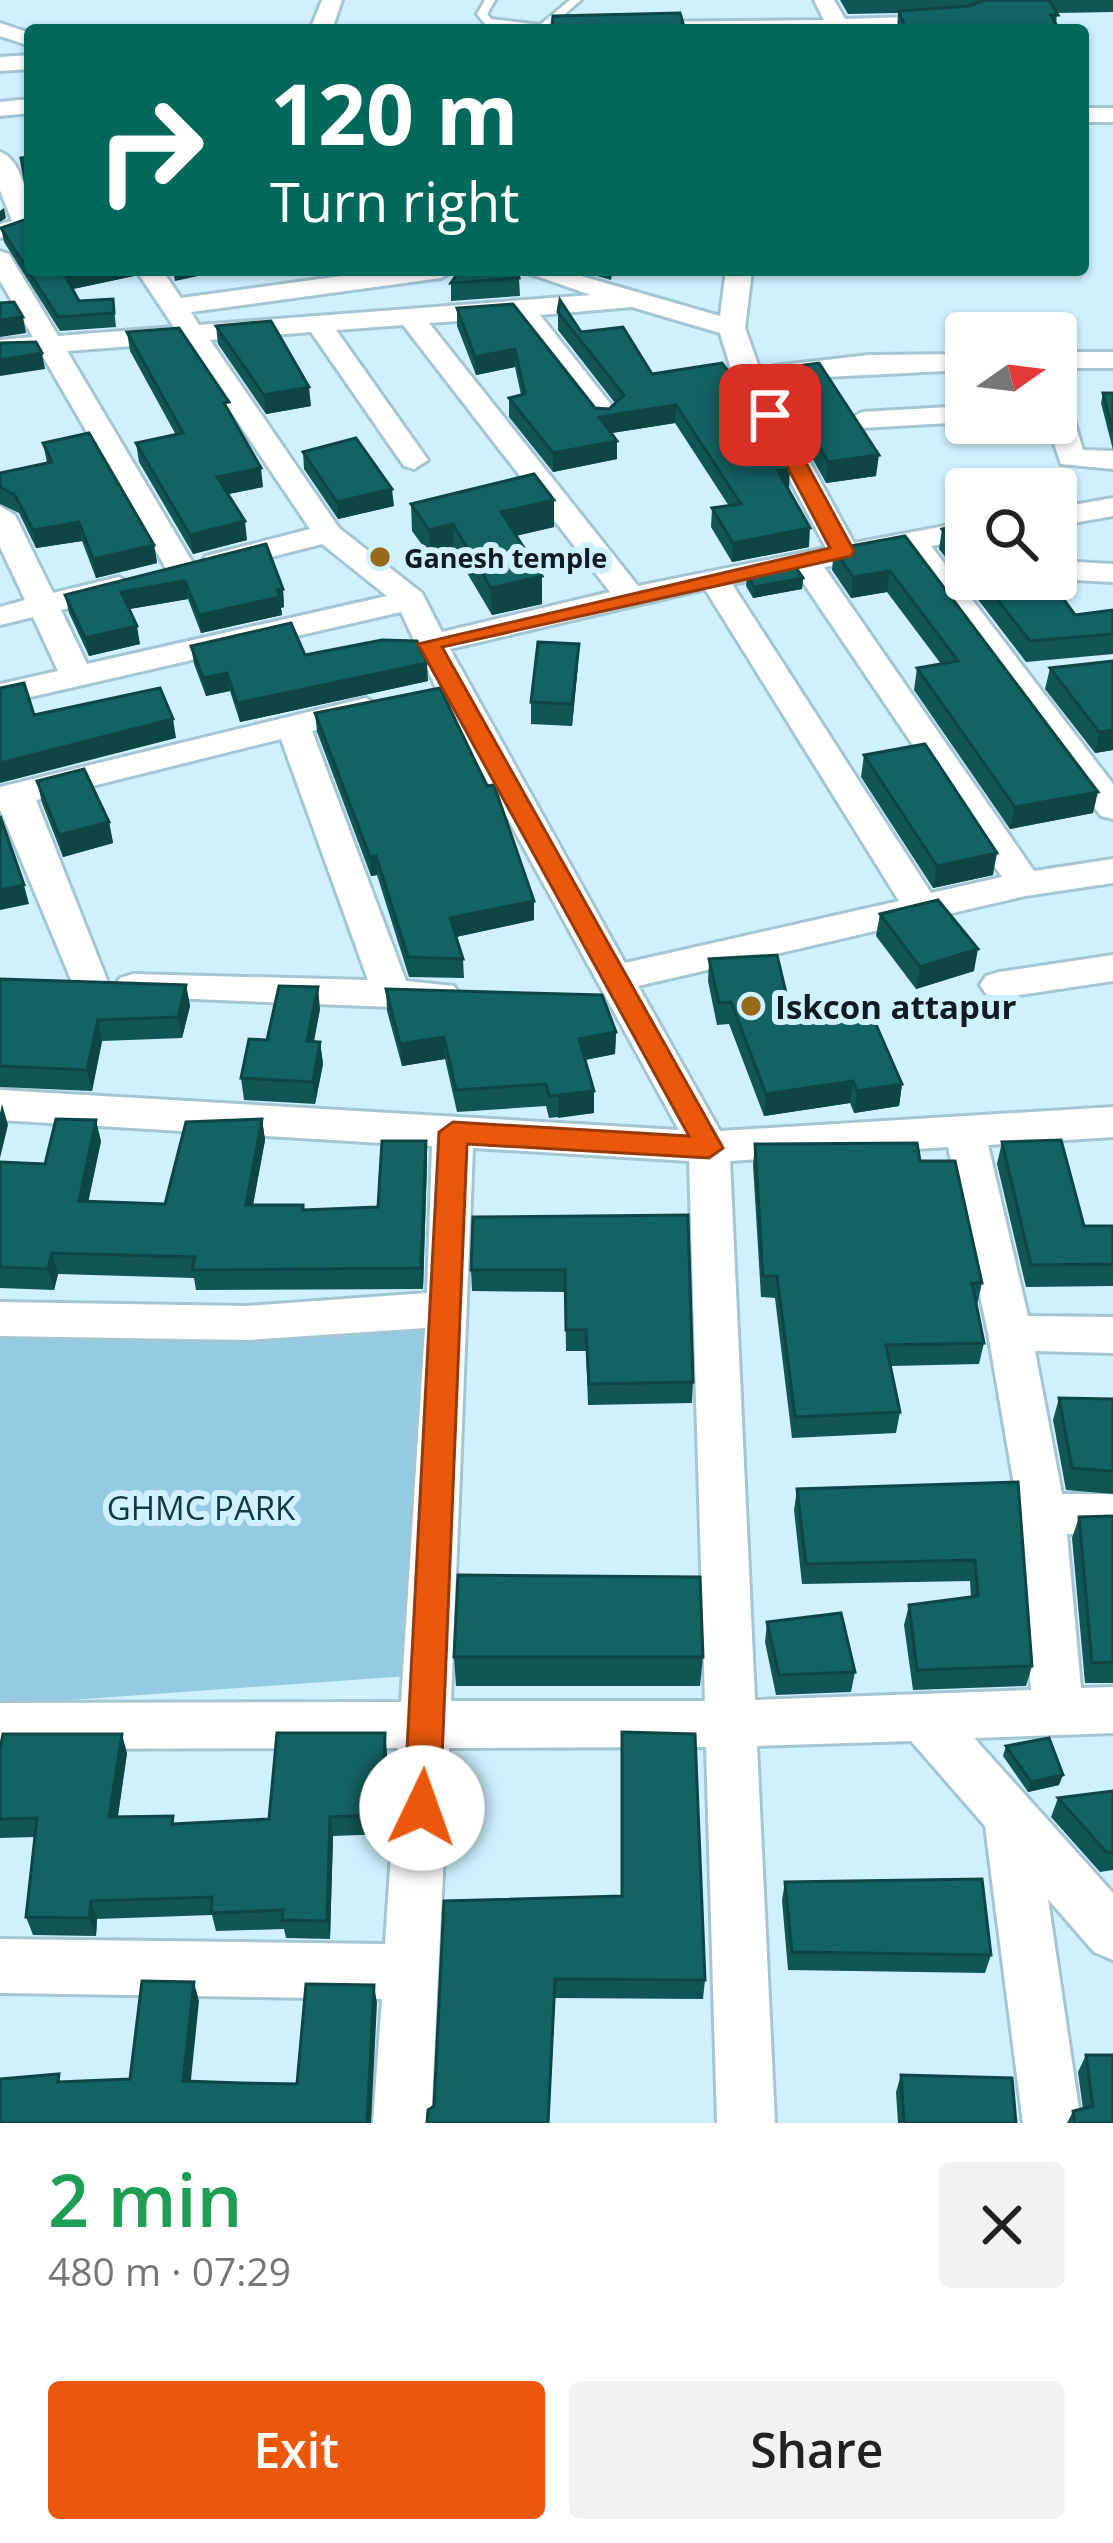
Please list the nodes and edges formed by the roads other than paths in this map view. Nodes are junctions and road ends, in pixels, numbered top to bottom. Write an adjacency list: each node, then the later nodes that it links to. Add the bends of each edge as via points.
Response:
1 (490, 0): 4 (lane, via 482,14)
2 (576, 0): 5 (lane)
3 (976, 20): 6 (street)
4 (506, 24)
5 (547, 24)
6 (884, 24)
7 (0, 158): 8 (street)
8 (7, 190): 9 (street)
9 (24, 220)
10 (0, 259): 15 (street)
11 (153, 276): 19 (street)
12 (410, 276): 19 (street)
13 (552, 276): 16 (street)
14 (738, 276): 21 (street)
15 (10, 288): 22 (street)
16 (630, 300): 17 (street); 21 (street)
17 (523, 310): 18 (street); 29 (street)
18 (410, 317): 20 (street); 47 (street)
19 (186, 320): 20 (street); 22 (street); 37 (street)
20 (320, 326): 32 (street)
21 (732, 328): 27 (street)
22 (51, 346): 23 (street); 43 (street)
23 (0, 348)
24 (1077, 360): 25 (street)
25 (1113, 360)
26 (945, 362): 27 (street)
27 (751, 376): 40 (street)
28 (945, 415): 30 (street)
29 (607, 416)
30 (862, 420)
31 (1067, 444): 33 (street, via 1071,458)
32 (414, 460)
33 (1113, 460)
34 (1110, 510): 35 (street)
35 (1077, 514)
36 (0, 515): 50 (street)
37 (328, 534): 43 (street); 48 (street)
38 (945, 534): 39 (street)
39 (911, 540): 40 (street); 42 (street)
40 (843, 551): 41 (street)
41 (802, 560): 45 (street); 62 (street)
42 (945, 564)
43 (182, 570): 50 (street)
44 (1077, 574): 46 (street)
45 (712, 578): 47 (street); 63 (street)
46 (1108, 579)
47 (630, 597): 52 (street)
48 (411, 600): 52 (street); 54 (street)
49 (969, 600): 55 (street)
50 (43, 606): 51 (street); 54 (street)
51 (0, 616)
52 (429, 644): 56 (street)
53 (1053, 674): 55 (street)
54 (77, 676): 57 (street)
55 (1013, 678): 60 (street)
56 (453, 690): 58 (street); 68 (street)
57 (0, 694)
58 (292, 723): 59 (street); 69 (street)
59 (8, 796): 67 (street)
60 (1113, 808)
61 (1113, 871): 62 (street)
62 (1025, 884): 63 (street)
63 (924, 911): 68 (street)
64 (1113, 968): 66 (street)
65 (45, 984): 67 (street)
66 (998, 985)
67 (90, 986): 69 (street)
68 (606, 992): 75 (street)
69 (392, 994): 70 (street)
70 (485, 996)
71 (0, 1105): 74 (street)
72 (1113, 1122): 73 (street)
73 (964, 1130): 75 (street); 78 (street)
74 (453, 1132): 75 (street); 76 (street)
75 (709, 1148): 85 (street)
76 (448, 1309): 77 (street, via 247,1323); 86 (street)
77 (0, 1319)
78 (1010, 1333): 79 (street); 80 (street)
79 (1113, 1335)
80 (1042, 1514): 81 (street); 83 (street)
81 (1113, 1514)
82 (1113, 1710): 83 (street)
83 (1058, 1711): 84 (street)
84 (924, 1719): 85 (street); 88 (street)
85 (729, 1724): 86 (street); 93 (street)
86 (426, 1725): 87 (street); 91 (street)
87 (0, 1726)
88 (1010, 1818): 89 (street); 94 (street)
89 (1113, 1933)
90 (0, 1966): 91 (street)
91 (413, 1972): 92 (street)
92 (402, 2123)
93 (746, 2123)
94 (1052, 2123)

